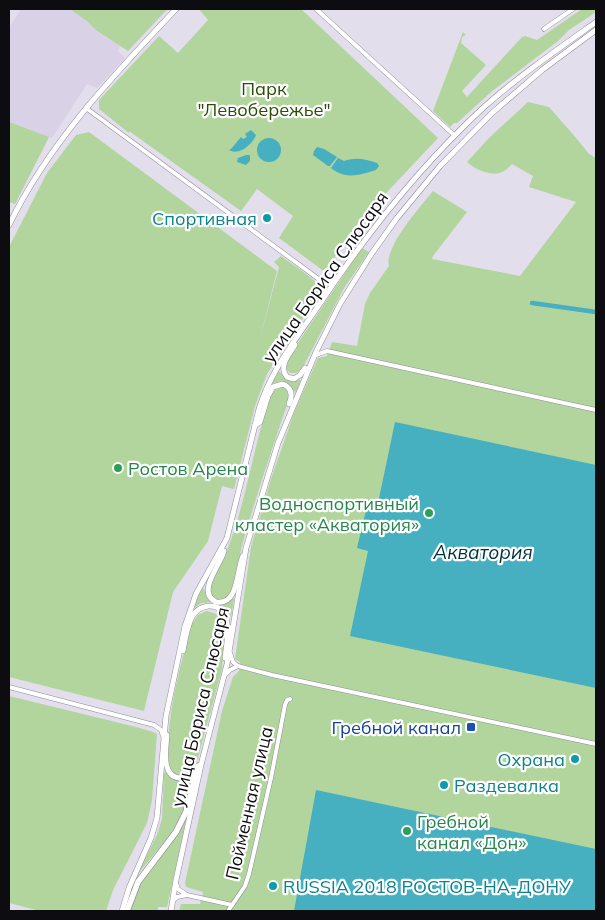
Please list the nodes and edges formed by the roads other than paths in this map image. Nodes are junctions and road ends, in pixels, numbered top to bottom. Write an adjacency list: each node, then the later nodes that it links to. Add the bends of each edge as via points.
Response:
1 (176, 9): 7 (main road)
2 (316, 9): 8 (street)
3 (573, 9): 5 (street)
4 (596, 22): 8 (main road, улица Бориса Слюсаря, via 534,66)
5 (544, 29)
6 (596, 30): 14 (main road, улица Бориса Слюсаря, via 492,113 440,166 372,253)
7 (86, 107): 9 (main road, via 51,154); 11 (street)
8 (454, 135): 10 (main road, улица Бориса Слюсаря, via 389,208)
9 (9, 224)
10 (337, 278): 11 (street, via 328,282); 12 (main road, улица Бориса Слюсаря)
11 (320, 280): 12 (street, via 325,291)
12 (320, 303): 13 (main road, улица Бориса Слюсаря)
13 (297, 338): 16 (main road, via 283,364 287,377 294,379 300,375); 18 (main road, улица Бориса Слюсаря, via 270,380)
14 (323, 338): 15 (street); 16 (main road, улица Бориса Слюсаря)
15 (328, 351): 16 (street); 17 (street)
16 (315, 354): 19 (main road, улица Бориса Слюсаря)
17 (596, 410)
18 (255, 425): 19 (main road, via 260,422 271,390 280,384 292,392); 20 (main road, улица Бориса Слюсаря)
19 (284, 426): 21 (main road, улица Бориса Слюсаря)
20 (227, 538): 21 (main road, via 207,589 212,600 220,603 232,596 238,566); 23 (main road, улица Бориса Слюсаря, via 192,604)
21 (246, 548): 22 (main road, улица Бориса Слюсаря)
22 (230, 652): 24 (main road, улица Бориса Слюсаря); 25 (street)
23 (178, 657): 24 (main road, via 182,654 192,618 200,608 210,606 220,610 226,618); 29 (main road, улица Бориса Слюсаря)
24 (227, 664): 26 (main road, улица Бориса Слюсаря)
25 (238, 666): 26 (street); 31 (street)
26 (225, 675): 30 (main road, улица Бориса Слюсаря)
27 (9, 687): 29 (street, via 154,725)
28 (290, 699): 35 (street, Пойменная улица, via 285,705 250,869 245,886)
29 (164, 735): 32 (main road, via 167,735 167,768 172,775 180,779 188,777); 37 (main road, улица Бориса Слюсаря, via 155,827)
30 (207, 740): 32 (main road); 33 (main road, улица Бориса Слюсаря)
31 (596, 744)
32 (198, 766): 38 (main road, via 186,812 176,832 138,882)
33 (176, 880): 34 (street, via 178,889); 36 (main road, улица Бориса Слюсаря)
34 (187, 895): 35 (street); 36 (street, via 177,897)
35 (232, 905): 39 (street, Пойменная улица)
36 (171, 909)
37 (122, 911)
38 (127, 911)
39 (228, 911)

